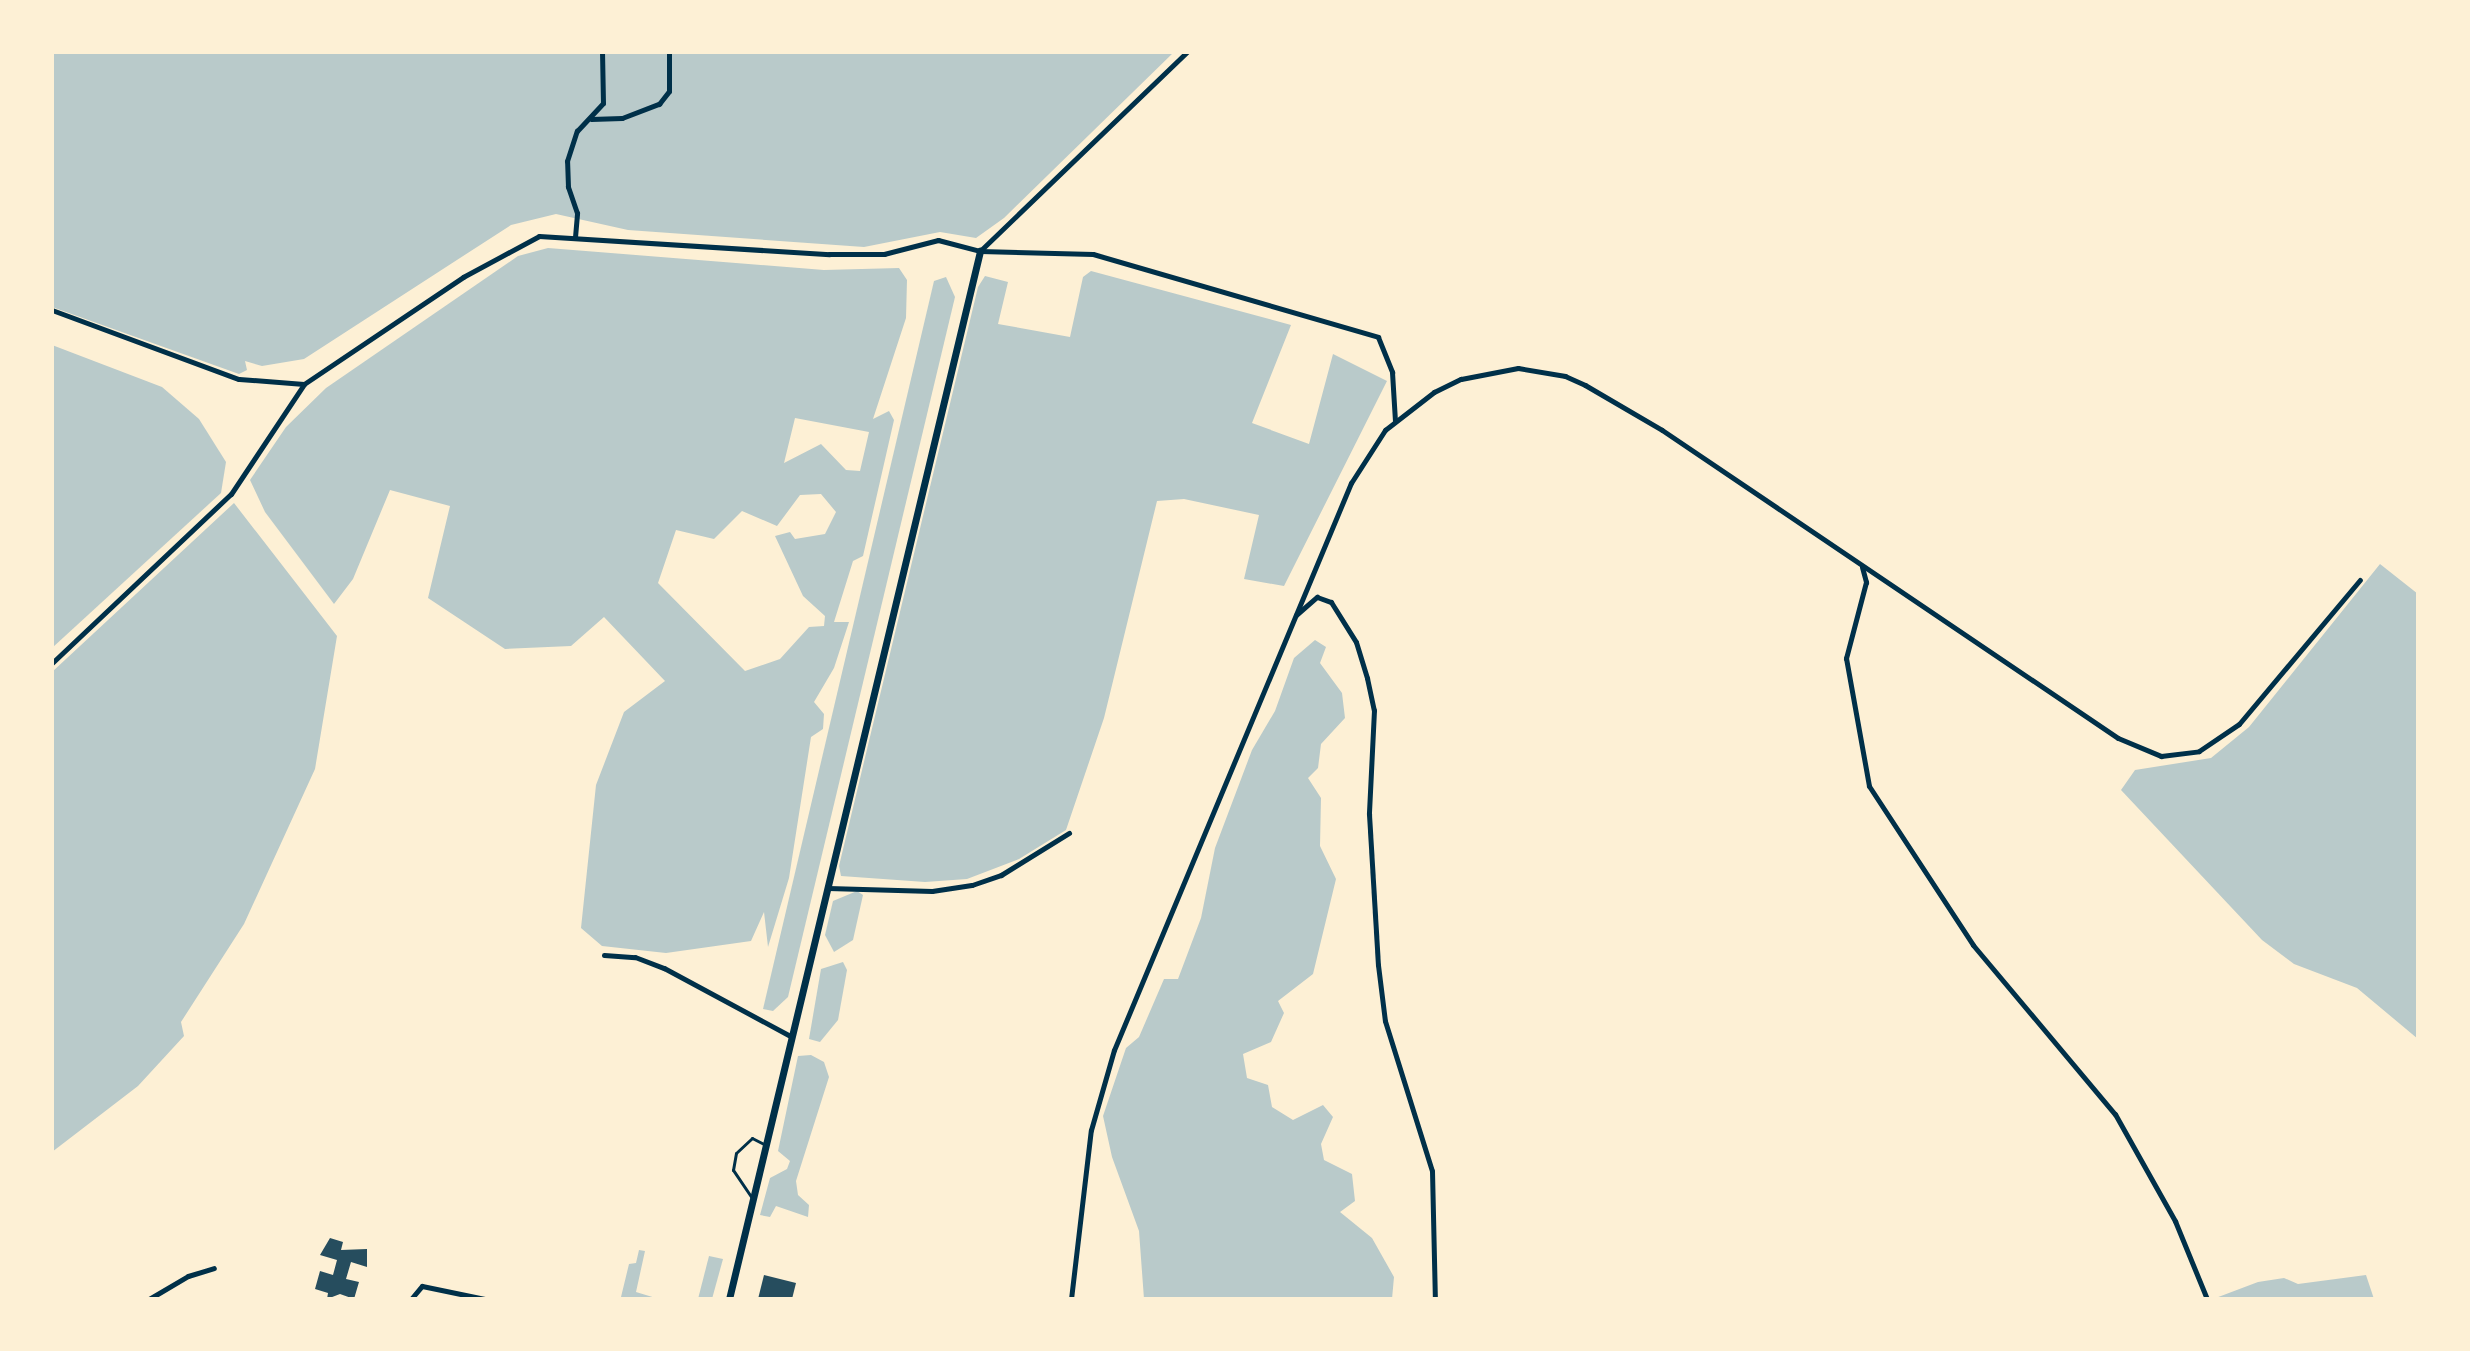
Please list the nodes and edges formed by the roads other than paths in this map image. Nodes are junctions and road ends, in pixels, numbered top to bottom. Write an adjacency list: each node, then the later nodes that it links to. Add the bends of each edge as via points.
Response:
1 (602, 52): 4 (street, via 603,103)
2 (669, 52): 4 (street, via 669,91 659,104 622,118)
3 (1187, 52): 6 (street)
4 (591, 119): 5 (street, via 577,131 567,161 577,213)
5 (575, 237): 6 (street, via 829,254 884,254 938,240); 8 (street, via 539,236 509,249)
6 (980, 251): 9 (street, via 1093,254 1378,337 1392,372); 15 (street)
7 (52, 310): 8 (street, via 239,379)
8 (304, 384): 13 (street, via 231,494)
9 (1395, 422): 10 (street, via 1461,379 1518,368 1565,376 1662,430); 12 (street, via 1370,449 1351,483)
10 (1862, 566): 11 (street, via 2118,738 2175,758 2199,751 2239,724); 27 (street, via 1866,582 1846,658 1869,786 1973,945 2115,1114 2175,1221)
11 (2360, 580)
12 (1295, 615): 25 (street, via 1098,1092); 26 (street, via 1317,597 1331,602 1356,642 1369,688 1378,965 1385,1021 1432,1171)
13 (52, 663)
14 (1069, 833): 15 (street, via 1001,875 972,885 932,891)
15 (827, 888): 17 (street)
16 (604, 955): 17 (street, via 635,957 664,968)
17 (792, 1037): 18 (street)
18 (766, 1145): 19 (street); 19 (lane, via 752,1138 736,1153 733,1170)
19 (752, 1198): 24 (street)
20 (214, 1268): 21 (street)
21 (149, 1299)
22 (411, 1299): 23 (street, via 422,1286)
23 (485, 1299)
24 (729, 1299)
25 (1071, 1299)
26 (1435, 1299)
27 (2207, 1299)

